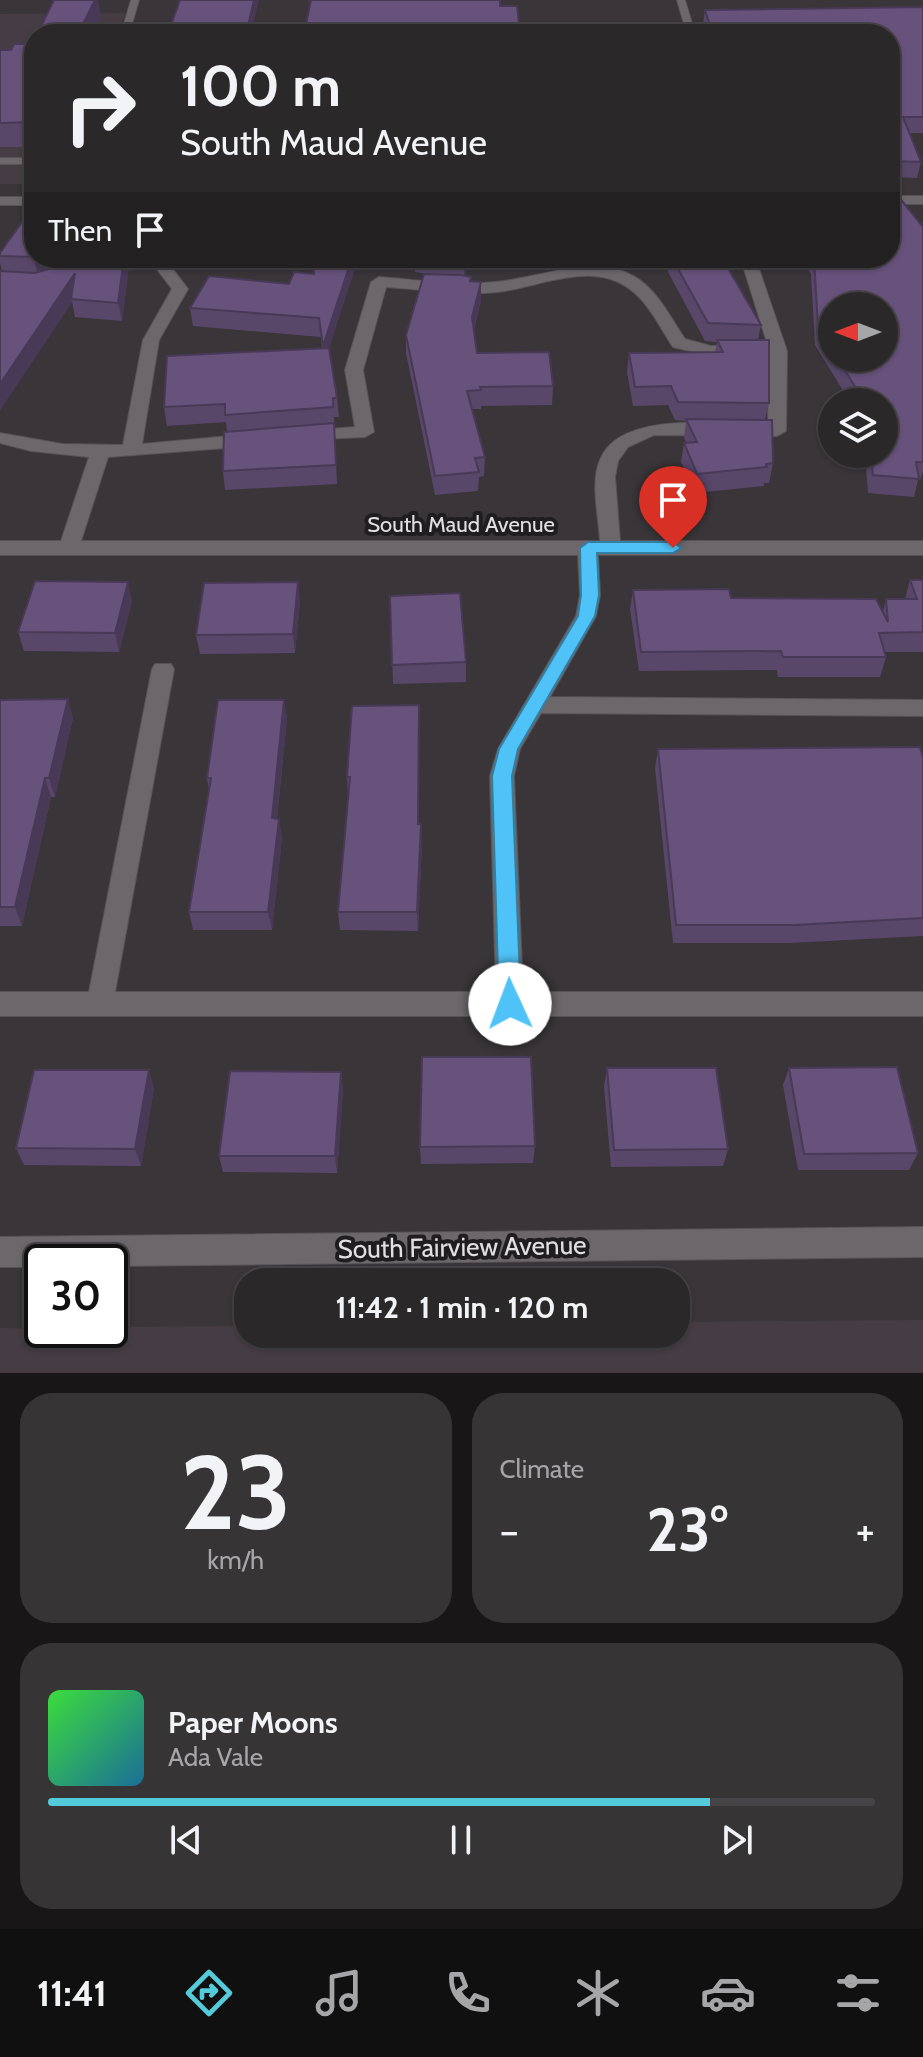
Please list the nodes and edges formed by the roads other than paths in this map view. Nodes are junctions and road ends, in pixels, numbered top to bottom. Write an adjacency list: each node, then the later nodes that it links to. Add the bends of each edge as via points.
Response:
1 (135, 0): 3 (lane)
2 (681, 0): 4 (lane)
3 (128, 24)
4 (688, 24)
5 (0, 161): 6 (lane)
6 (24, 161)
7 (900, 200): 8 (street)
8 (923, 200)
9 (0, 201): 10 (street)
10 (24, 201)
11 (96, 268): 14 (street)
12 (164, 268): 17 (street, via 180,289 151,340)
13 (752, 269): 15 (street)
14 (81, 270)
15 (778, 351): 17 (street, via 711,351 679,343 642,288 593,272 571,271 497,287 379,282 354,370 365,432); 20 (street, via 777,431 651,430 622,443 609,460)
16 (0, 438): 18 (street)
17 (132, 448): 18 (street)
18 (100, 452): 22 (street)
19 (0, 548): 22 (street, South Maud Avenue)
20 (599, 548): 21 (street, South Maud Avenue); 22 (street, South Maud Avenue); 24 (street, via 586,616)
21 (923, 548)
22 (69, 549)
23 (163, 669): 27 (street)
24 (534, 705): 25 (street); 28 (street, via 509,749 502,776)
25 (923, 708)
26 (0, 1004): 27 (street)
27 (100, 1004): 28 (street)
28 (510, 1004): 29 (street)
29 (923, 1004)
30 (923, 1242): 31 (street, South Fairview Avenue)
31 (0, 1252)

